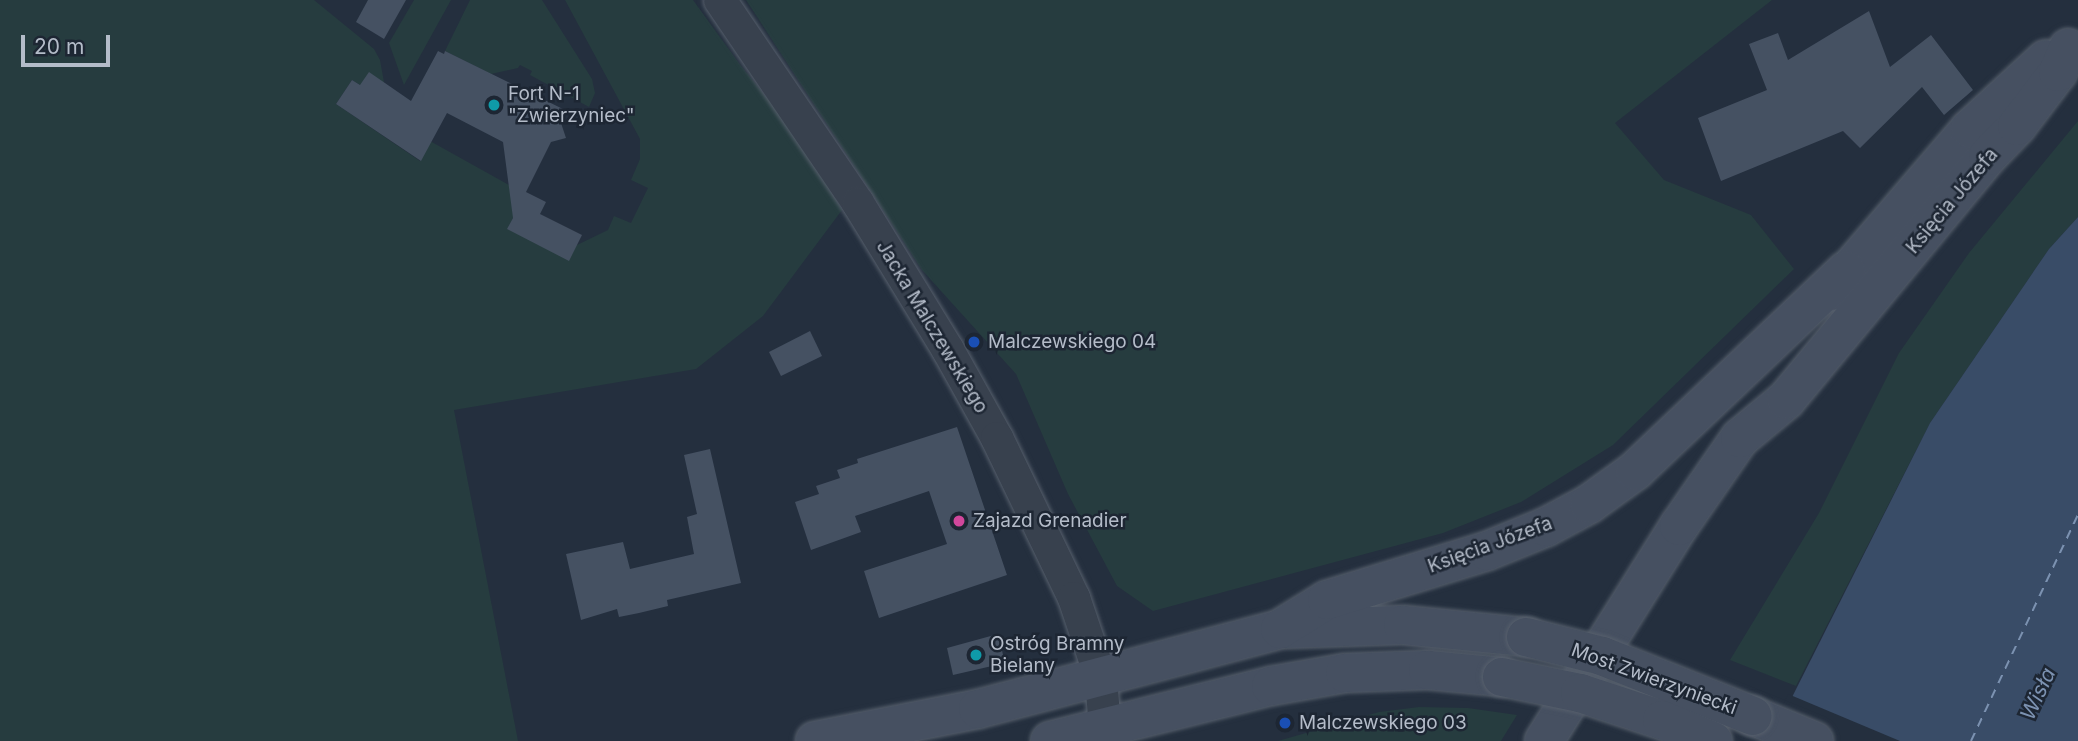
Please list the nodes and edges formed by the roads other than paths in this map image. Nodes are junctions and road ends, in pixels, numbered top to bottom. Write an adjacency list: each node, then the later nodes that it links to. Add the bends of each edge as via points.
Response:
1 (720, 0): 6 (street, Jacka Malczewskiego, via 850,192 948,350 1046,536 1074,598)
2 (2073, 44): 3 (street, Księcia Józefa, via 2045,60 1970,129); 4 (street, Księcia Józefa, via 2017,126 1786,400)
3 (1846, 271): 4 (street, Księcia Józefa, via 1761,387); 5 (street, Księcia Józefa, via 1635,471 1589,504 1487,551 1327,600)
4 (1740, 438): 13 (street, Księcia Józefa)
5 (1280, 629): 6 (street, Księcia Józefa); 15 (street, Most Zwierzyniecki, bridge, via 1403,625 1526,637 1590,652 1654,675)
6 (1101, 678): 8 (street, Księcia Józefa); 9 (street)
7 (1197, 706): 9 (street); 12 (street); 14 (street, Most Zwierzyniecki, bridge, via 1345,673 1428,670 1502,677 1580,693)
8 (899, 732): 10 (street, Księcia Józefa)
9 (1106, 735): 11 (street)
10 (815, 741)
11 (1049, 741)
12 (1171, 741)
13 (1544, 741)
14 (1713, 741)
15 (1814, 741)

